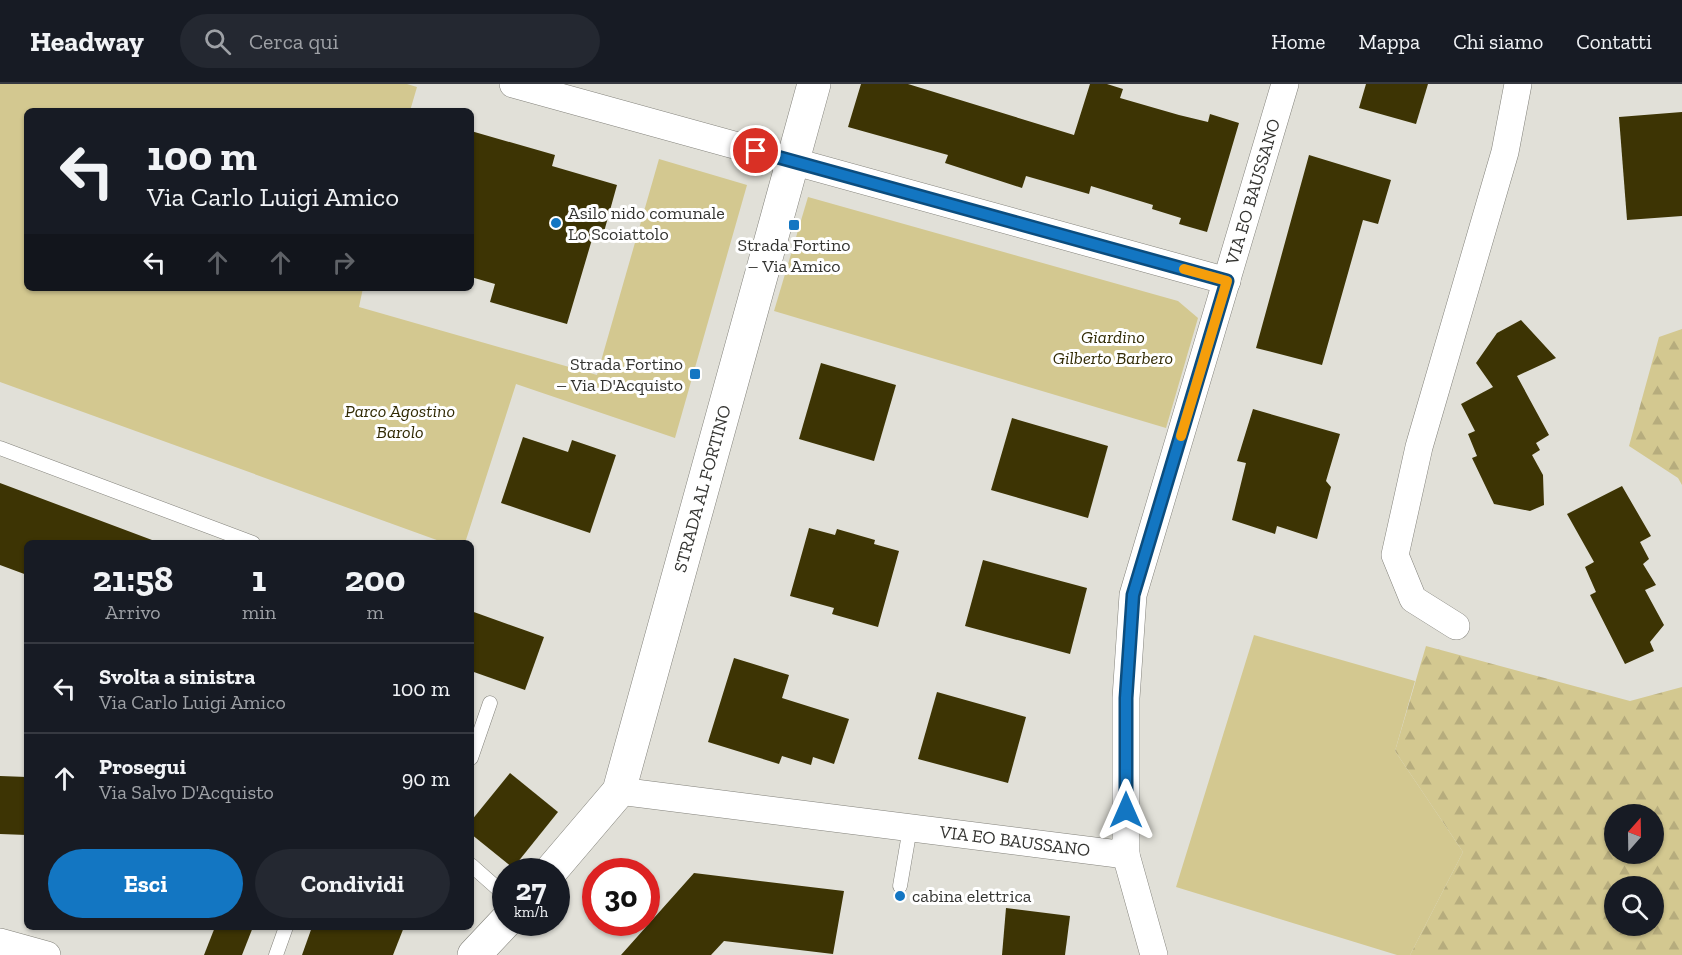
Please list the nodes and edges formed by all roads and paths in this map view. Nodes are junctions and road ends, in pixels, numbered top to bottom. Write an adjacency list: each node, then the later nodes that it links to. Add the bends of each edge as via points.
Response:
1 (513, 84): 5 (street)
2 (814, 84): 5 (street, STRADA AL FORTINO)
3 (1285, 84): 6 (street, VIA EO BAUSSANO)
4 (1518, 84): 9 (street, via 1505,152 1419,447 1395,555 1413,599)
5 (791, 161): 6 (street); 12 (street, STRADA AL FORTINO)
6 (1227, 281): 14 (street, VIA EO BAUSSANO, via 1133,595 1126,698)
7 (0, 448): 8 (lane)
8 (245, 540)
9 (1456, 626)
10 (490, 703): 11 (lane)
11 (474, 749)
12 (619, 791): 13 (street, VIA EO BAUSSANO); 15 (street, STRADA AL FORTINO)
13 (910, 828): 14 (street, VIA EO BAUSSANO); 18 (lane)
14 (1126, 855): 25 (street)
15 (562, 858)
16 (474, 868): 17 (lane)
17 (492, 884)
18 (900, 886)
19 (285, 930): 23 (lane)
20 (492, 936): 24 (street)
21 (0, 942): 22 (street)
22 (47, 955)
23 (276, 955)
24 (474, 955)
25 (1154, 955)

